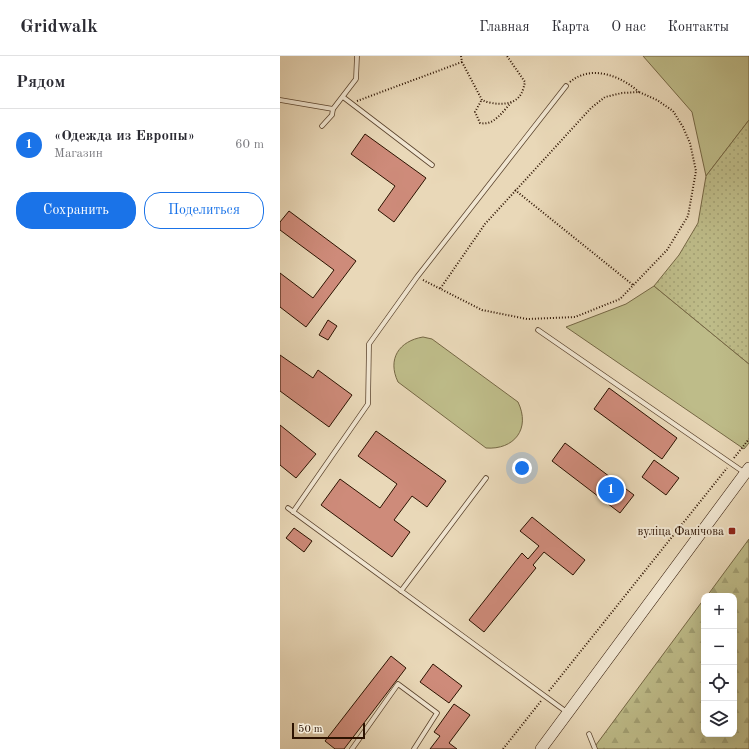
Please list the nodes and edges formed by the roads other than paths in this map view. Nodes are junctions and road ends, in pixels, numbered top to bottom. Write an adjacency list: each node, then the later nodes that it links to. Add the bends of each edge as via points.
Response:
1 (357, 56): 3 (lane, via 356,79)
2 (566, 86): 12 (lane, via 417,277 369,344 368,404)
3 (343, 97): 5 (lane); 7 (lane)
4 (280, 100): 5 (lane)
5 (333, 109): 6 (lane, via 332,115)
6 (322, 126)
7 (432, 165)
8 (538, 330): 9 (lane, via 730,463)
9 (747, 471): 14 (main road)
10 (486, 478): 13 (lane)
11 (288, 508): 12 (lane)
12 (293, 512): 13 (lane)
13 (401, 591): 14 (lane)
14 (568, 713): 18 (main road)
15 (589, 734): 19 (lane)
16 (352, 749): 17 (lane, via 398,684 436,713)
17 (414, 749)
18 (541, 749)
19 (596, 749)

